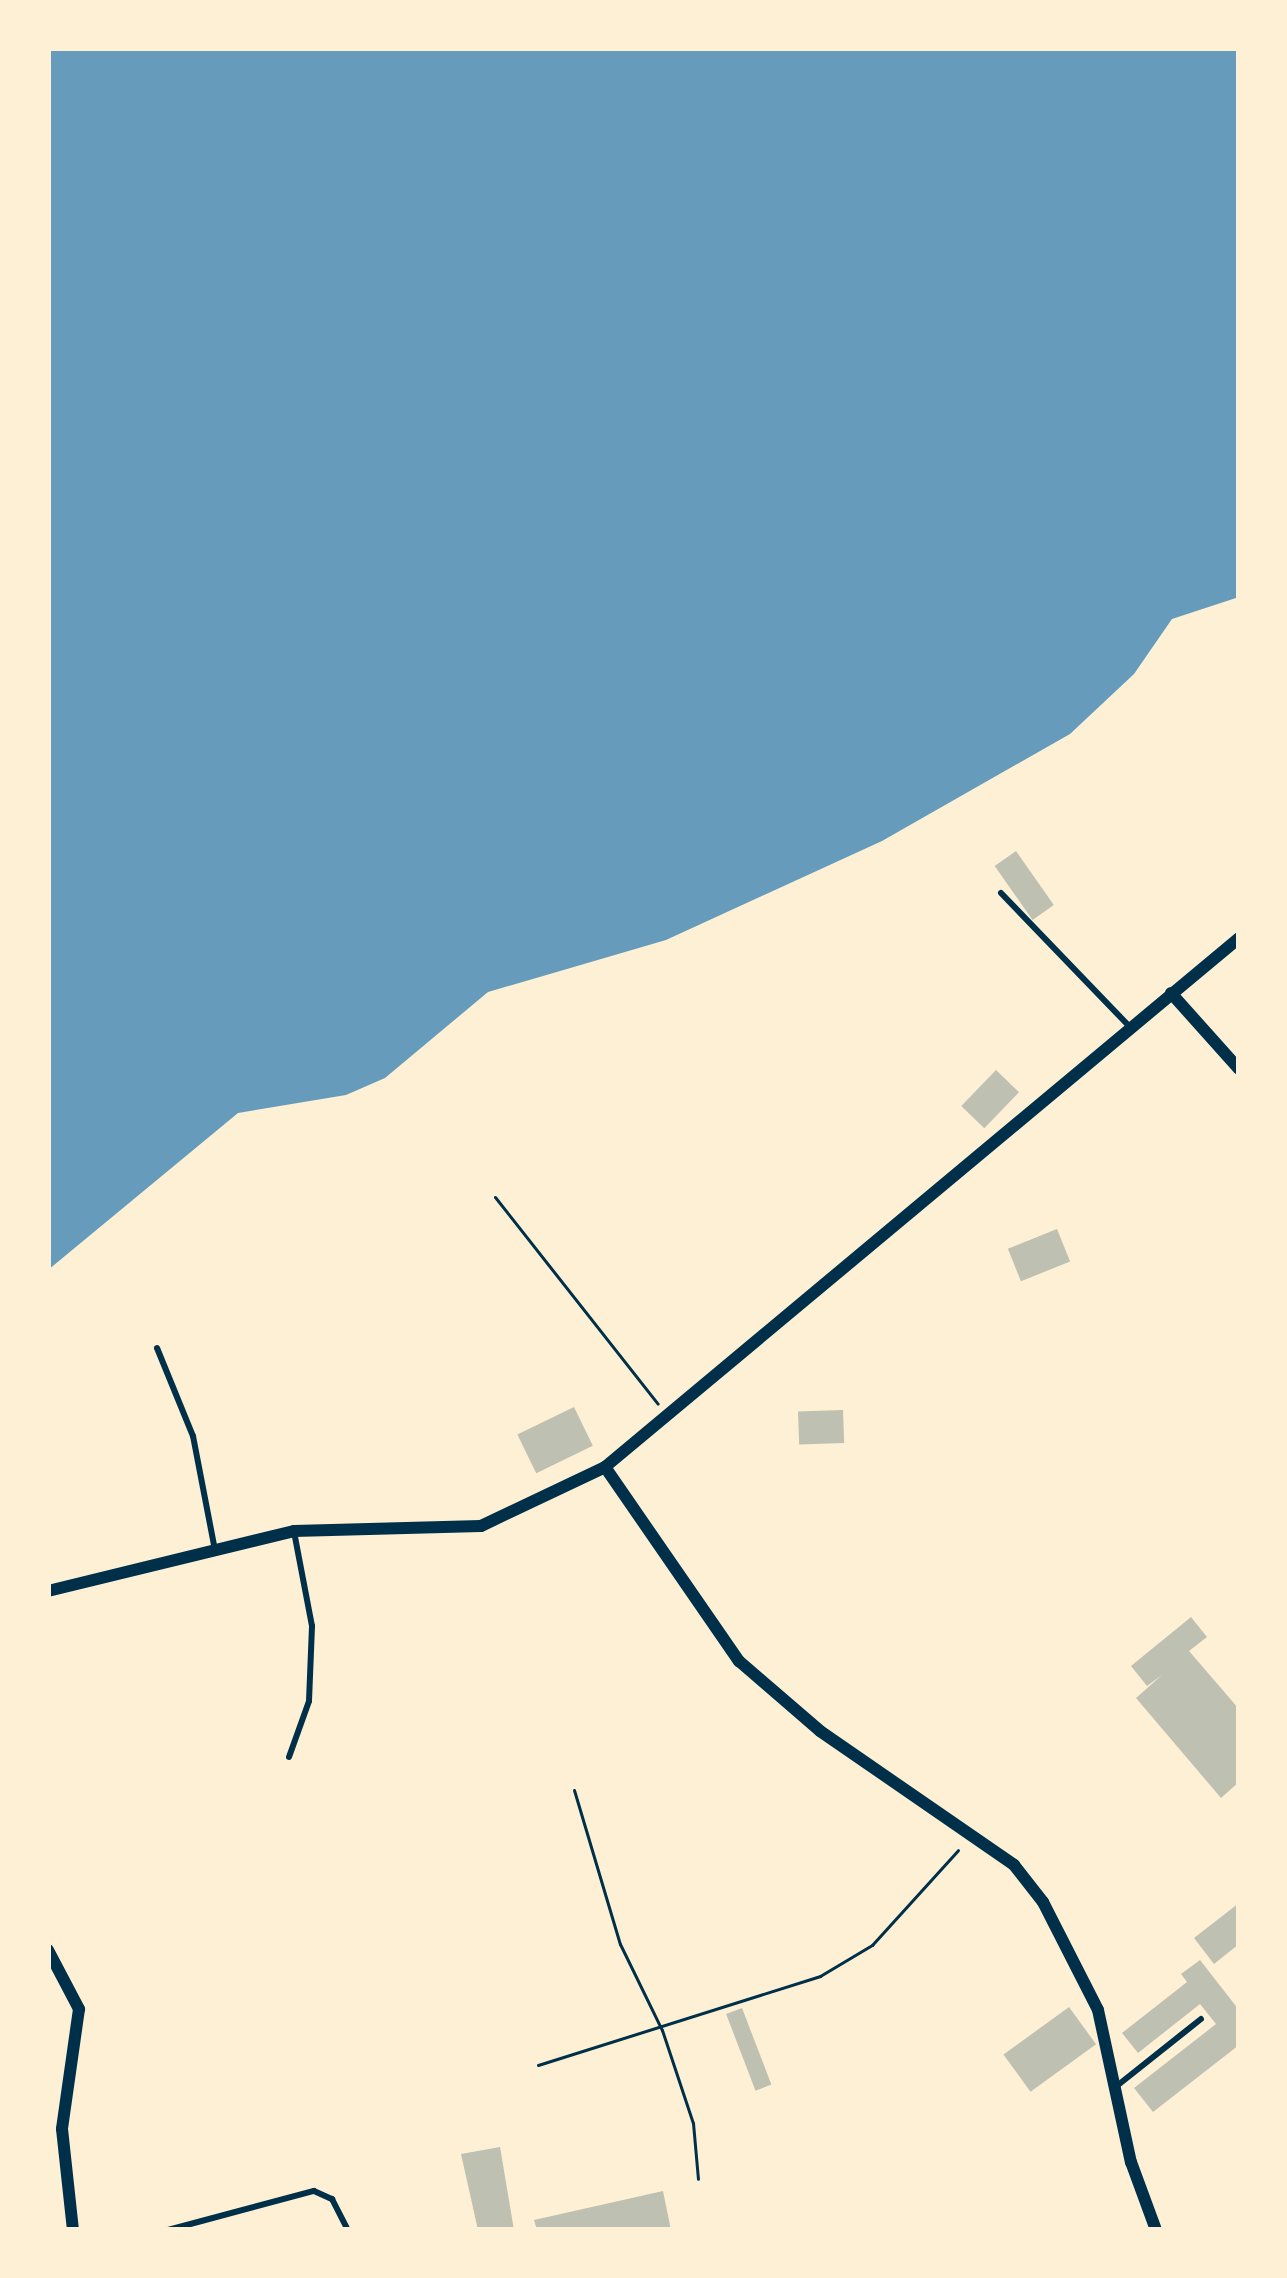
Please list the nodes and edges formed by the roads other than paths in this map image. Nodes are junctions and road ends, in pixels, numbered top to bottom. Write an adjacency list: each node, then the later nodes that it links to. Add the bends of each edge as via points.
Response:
1 (1001, 893): 4 (lane)
2 (1239, 938): 3 (street)
3 (1171, 993): 4 (street); 5 (street)
4 (1130, 1027): 7 (street)
5 (1239, 1069)
6 (157, 1348): 9 (lane, via 193,1436)
7 (605, 1467): 8 (street, via 481,1526); 14 (street, via 739,1661 820,1732 1014,1865 1070,1943 1098,2010)
8 (294, 1531): 9 (street); 11 (lane, via 312,1626 309,1701)
9 (214, 1545): 10 (street)
10 (48, 1591)
11 (289, 1757)
12 (48, 1950): 15 (street, via 79,2009 62,2128)
13 (1201, 2019): 14 (lane)
14 (1115, 2087): 18 (street)
15 (74, 2230)
16 (169, 2230): 17 (lane, via 314,2192 332,2199)
17 (348, 2230)
18 (1156, 2230)

